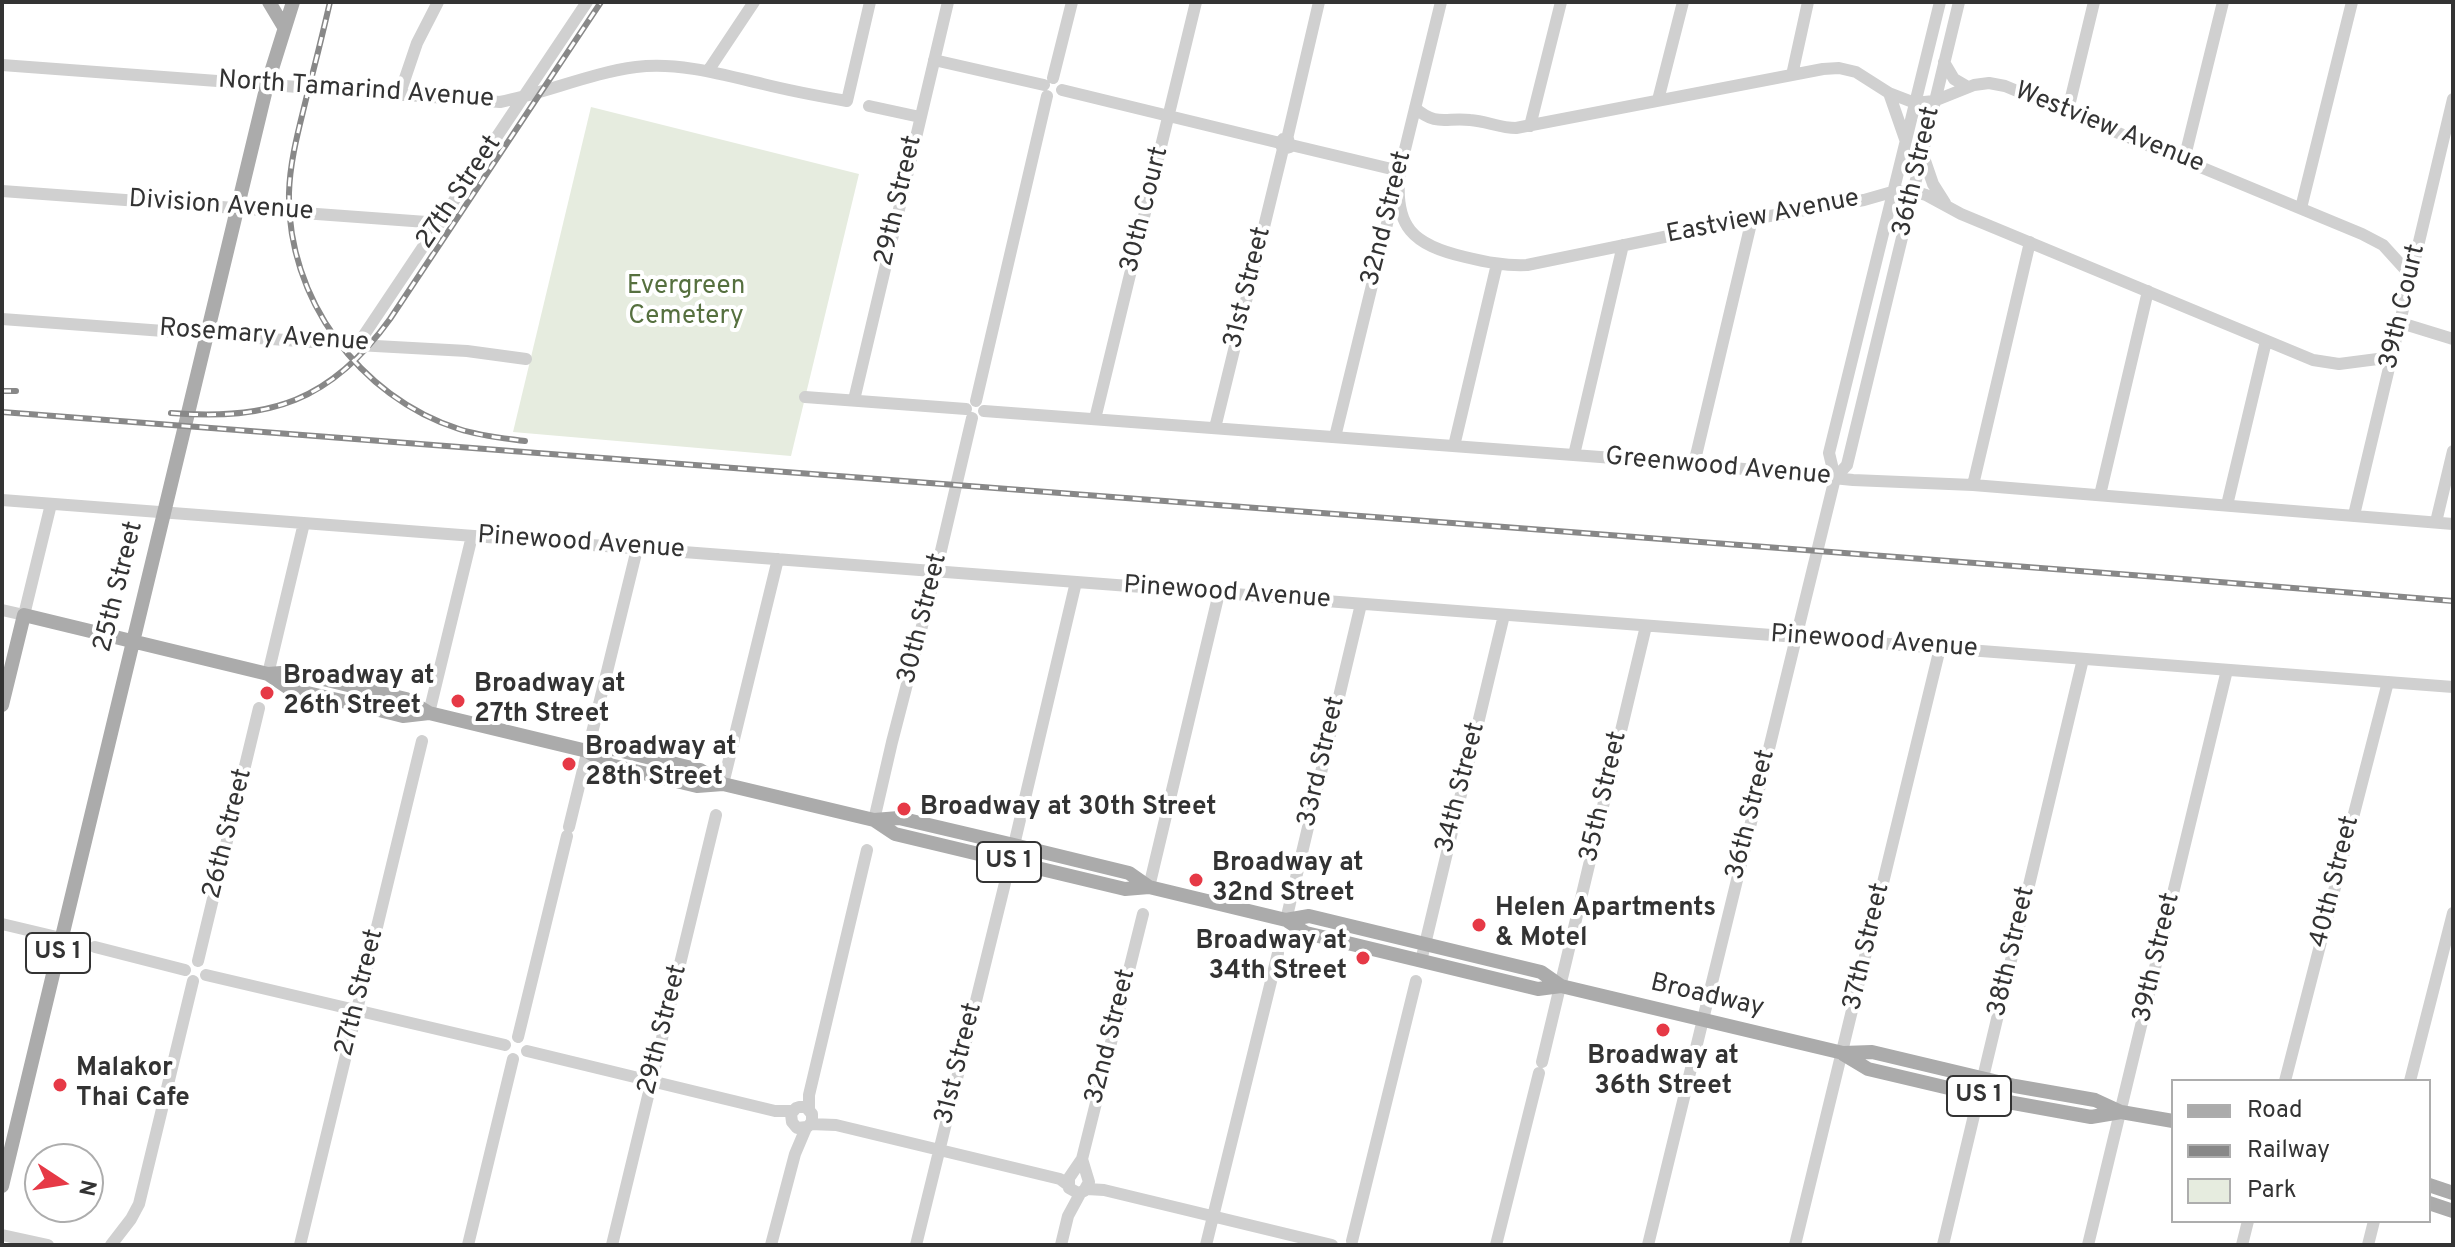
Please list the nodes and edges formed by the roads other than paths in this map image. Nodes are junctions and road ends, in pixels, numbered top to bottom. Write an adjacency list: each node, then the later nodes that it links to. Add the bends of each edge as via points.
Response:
1 (269, 2): 20 (main road)
2 (293, 2): 20 (main road, 25th Street)
3 (438, 2): 30 (street)
4 (587, 2): 31 (street, 27th Street)
5 (754, 2): 24 (street)
6 (870, 2): 24 (street, North Tamarind Avenue, via 847,101)
7 (948, 2): 21 (street, 29th Street)
8 (1072, 2): 27 (street, 30th Street)
9 (1196, 2): 39 (street, 30th Court)
10 (1319, 2): 43 (street, 31st Street)
11 (1441, 2): 37 (street, 32nd Street)
12 (1561, 2): 41 (street)
13 (1683, 2): 33 (street)
14 (1808, 2): 25 (street)
15 (1940, 2): 35 (street, 36th Street)
16 (1959, 2): 22 (street, 36th Street)
17 (2094, 2): 38 (street)
18 (2223, 2): 45 (street)
19 (2352, 2): 52 (street)
20 (284, 27): 26 (main road, 25th Street)
21 (934, 60): 27 (street); 40 (street, 29th Street)
22 (1944, 62): 28 (street, via 1954,79); 34 (street, 36th Street)
23 (2, 65): 26 (street, North Tamarind Avenue)
24 (708, 71): 31 (street, North Tamarind Avenue, via 637,67)
25 (1792, 75): 29 (street, Westview Avenue, via 1839,68 1856,72); 33 (street, Westview Avenue)
26 (267, 85): 30 (street, North Tamarind Avenue); 53 (main road, 25th Street)
27 (1048, 86): 39 (street, via 1056,97 1062,90); 72 (street, 30th Street)
28 (1966, 86): 34 (street, Westview Avenue); 38 (street, Westview Avenue, via 2005,86)
29 (1889, 93): 35 (street, Westview Avenue); 42 (street)
30 (399, 96): 31 (street, North Tamarind Avenue, via 500,102)
31 (524, 98): 55 (street, 27th Street)
32 (2453, 99): 60 (street, 39th Court)
33 (1658, 100): 41 (street, Westview Avenue)
34 (1934, 101): 35 (street, Westview Avenue); 44 (street, 36th Street)
35 (1915, 103): 42 (street, 36th Street)
36 (869, 106): 40 (street)
37 (1415, 108): 41 (street, Westview Avenue, via 1435,121); 46 (street, 32nd Street)
38 (2068, 110): 45 (street, Westview Avenue)
39 (1169, 115): 43 (street); 73 (street, 30th Court)
40 (920, 117): 71 (street, 29th Street)
41 (1530, 126)
42 (1905, 139): 49 (street, 36th Street)
43 (1285, 144): 46 (street); 74 (street, 31st Street)
44 (1922, 152): 48 (street, 36th Street); 51 (street)
45 (2184, 160): 52 (street, Westview Avenue)
46 (1400, 171): 59 (street, Eastview Avenue, via 1399,209 1416,236 1443,252); 75 (street, 32nd Street)
47 (2, 191): 53 (street, Division Avenue)
48 (1913, 191): 49 (street, Eastview Avenue); 51 (street, Eastview Avenue); 80 (street, 36th Street, via 1847,465)
49 (1892, 192): 50 (street, Eastview Avenue); 56 (street, 36th Street)
50 (1859, 201): 54 (street, Eastview Avenue); 56 (street, via 1878,212)
51 (1946, 206): 57 (street, Eastview Avenue)
52 (2301, 208): 60 (street, Westview Avenue, via 2383,245)
53 (237, 209): 55 (street, Division Avenue); 64 (main road, 25th Street)
54 (1752, 219): 58 (street, Eastview Avenue); 79 (street)
55 (440, 223): 67 (street, 27th Street)
56 (1884, 228): 80 (street, 36th Street, via 1829,453)
57 (2030, 242): 61 (street, Eastview Avenue); 81 (street)
58 (1623, 245): 59 (street, Eastview Avenue, via 1527,265); 78 (street)
59 (1497, 264): 76 (street)
60 (2412, 277): 63 (street, 39th Court)
61 (2148, 291): 66 (street, Eastview Avenue); 82 (street)
62 (2, 319): 64 (street, Rosemary Avenue)
63 (2401, 323): 65 (street); 68 (street, 39th Court)
64 (206, 334): 67 (street, Rosemary Avenue); 86 (main road, 25th Street)
65 (2453, 339)
66 (2266, 341): 68 (street, Eastview Avenue, via 2323,363); 85 (street)
67 (358, 344): 69 (street, Rosemary Avenue)
68 (2393, 357): 87 (street, 39th Court)
69 (526, 359)
70 (805, 397): 71 (street, Greenwood Avenue)
71 (854, 400): 72 (street, Greenwood Avenue)
72 (974, 410): 73 (street, Greenwood Avenue); 94 (street, 30th Street)
73 (1095, 419): 74 (street, Greenwood Avenue)
74 (1215, 428): 75 (street, Greenwood Avenue)
75 (1335, 437): 76 (street, Greenwood Avenue)
76 (1454, 446): 78 (street, Greenwood Avenue)
77 (2453, 451): 88 (street)
78 (1574, 455): 79 (street, Greenwood Avenue)
79 (1694, 464): 80 (street, Greenwood Avenue)
80 (1835, 478): 81 (street, Greenwood Avenue); 102 (street, 36th Street)
81 (1973, 485): 82 (street, Greenwood Avenue)
82 (2100, 495): 85 (street, Greenwood Avenue)
83 (2, 500): 84 (street, Pinewood Avenue)
84 (51, 504): 86 (street, Pinewood Avenue); 99 (street)
85 (2227, 505): 87 (street, Greenwood Avenue)
86 (163, 512): 89 (street, Pinewood Avenue); 103 (main road, 25th Street)
87 (2354, 515): 88 (street, Greenwood Avenue)
88 (2436, 522): 90 (street, Greenwood Avenue)
89 (304, 523): 91 (street, Pinewood Avenue); 107 (street)
90 (2453, 524)
91 (472, 536): 92 (street, Pinewood Avenue); 112 (street)
92 (637, 549): 93 (street, Pinewood Avenue); 114 (street)
93 (778, 559): 94 (street, Pinewood Avenue); 115 (street)
94 (936, 572): 95 (street, Pinewood Avenue); 117 (street, 30th Street)
95 (1076, 582): 96 (street, Pinewood Avenue); 118 (street)
96 (1219, 593): 97 (street, Pinewood Avenue); 122 (street)
97 (1361, 604): 100 (street, Pinewood Avenue); 125 (street, 33rd Street)
98 (2, 610): 99 (street, Broadway)
99 (24, 615): 103 (main road, Broadway / US 1); 110 (main road)
100 (1504, 615): 101 (street, Pinewood Avenue); 128 (street, 34th Street)
101 (1646, 626): 102 (street, Pinewood Avenue); 137 (street, 35th Street)
102 (1795, 637): 104 (street, Pinewood Avenue); 139 (street, 36th Street)
103 (131, 641): 107 (main road, Broadway / US 1); 127 (main road, 25th Street / US 1)
104 (1940, 648): 105 (street, Pinewood Avenue); 143 (street, 37th Street)
105 (2083, 659): 106 (street, Pinewood Avenue); 145 (street, 38th Street)
106 (2227, 670): 108 (street, Pinewood Avenue); 150 (street, 39th Street)
107 (268, 674): 112 (main road, Broadway / US 1, via 290,689 403,716)
108 (2388, 682): 109 (street, Pinewood Avenue); 146 (street, 40th Street)
109 (2453, 687)
110 (2, 705)
111 (259, 708): 131 (street, 26th Street)
112 (429, 713): 114 (main road, Broadway / US 1)
113 (422, 741): 138 (street, 27th Street)
114 (587, 751): 115 (main road, Broadway / US 1, via 614,749 643,756 700,770); 140 (street)
115 (723, 784): 117 (main road, Broadway / US 1)
116 (716, 815): 148 (street, 29th Street)
117 (874, 820): 118 (main road, Broadway / US 1, via 899,818); 120 (main road, Broadway / US 1, via 895,834)
118 (1014, 845): 120 (street); 122 (main road, Broadway / US 1, via 1129,873)
119 (867, 850): 151 (street)
120 (1010, 862): 122 (main road, Broadway / US 1, via 1125,889)
121 (1005, 883): 153 (street, 31st Street)
122 (1149, 887): 125 (main road, Broadway / US 1)
123 (2453, 913): 147 (street)
124 (1143, 914): 154 (street, 32nd Street)
125 (1286, 920): 128 (main road, Broadway / US 1, via 1309,916); 132 (main road, Broadway / US 1, via 1306,933)
126 (2, 924): 127 (street)
127 (61, 938): 155 (main road, 25th Street / US 1)
128 (1425, 944): 132 (street, 34th Street); 137 (main road, Broadway / US 1, via 1541,972)
129 (95, 947): 133 (street)
130 (1278, 953): 160 (street)
131 (198, 961): 133 (street); 134 (street, via 206,966)
132 (1421, 961): 137 (main road, Broadway / US 1, via 1538,989)
133 (185, 970): 135 (street)
134 (206, 975): 135 (street); 138 (street)
135 (193, 981): 167 (street, via 139,1204)
136 (1416, 981): 164 (street)
137 (1561, 986): 139 (main road, Broadway / US 1); 176 (street, 35th Street)
138 (357, 1010): 141 (street); 168 (street, 27th Street)
139 (1702, 1020): 143 (main road, Broadway / US 1); 177 (street, 36th Street)
140 (518, 1037): 141 (street); 142 (street)
141 (505, 1045): 144 (street)
142 (527, 1051): 144 (street); 148 (street)
143 (1843, 1053): 145 (main road, Broadway / US 1, via 1872,1052); 149 (main road, Broadway / US 1, via 1868,1069); 178 (street, 37th Street)
144 (513, 1059): 169 (street)
145 (1983, 1078): 149 (street, 38th Street); 150 (main road, Broadway / US 1, via 2095,1100)
146 (2286, 1079)
147 (2411, 1079)
148 (652, 1081): 151 (street); 170 (street, 29th Street)
149 (1979, 1096): 150 (main road, Broadway / US 1, via 2091,1117); 179 (street, 38th Street)
150 (2121, 1112): 152 (main road, Broadway / US 1); 180 (street, 39th Street)
151 (802, 1117): 153 (street); 171 (street)
152 (2171, 1121)
153 (939, 1150): 154 (street); 172 (street, 31st Street)
154 (1076, 1182): 160 (street); 173 (street, 32nd Street)
155 (2, 1186)
156 (2431, 1186): 157 (main road)
157 (2453, 1193)
158 (2431, 1204): 159 (main road)
159 (2453, 1211)
160 (1213, 1216): 174 (street); 175 (street)
161 (2248, 1223): 181 (street)
162 (2374, 1223): 182 (street)
163 (2, 1238): 165 (street); 166 (street)
164 (1351, 1244)
165 (14, 1245)
166 (48, 1245)
167 (111, 1245)
168 (300, 1245)
169 (468, 1245)
170 (612, 1245)
171 (771, 1245)
172 (916, 1245)
173 (1061, 1245)
174 (1206, 1245)
175 (1332, 1245)
176 (1496, 1245)
177 (1648, 1245)
178 (1795, 1245)
179 (1943, 1245)
180 (2088, 1245)
181 (2242, 1245)
182 (2368, 1245)

